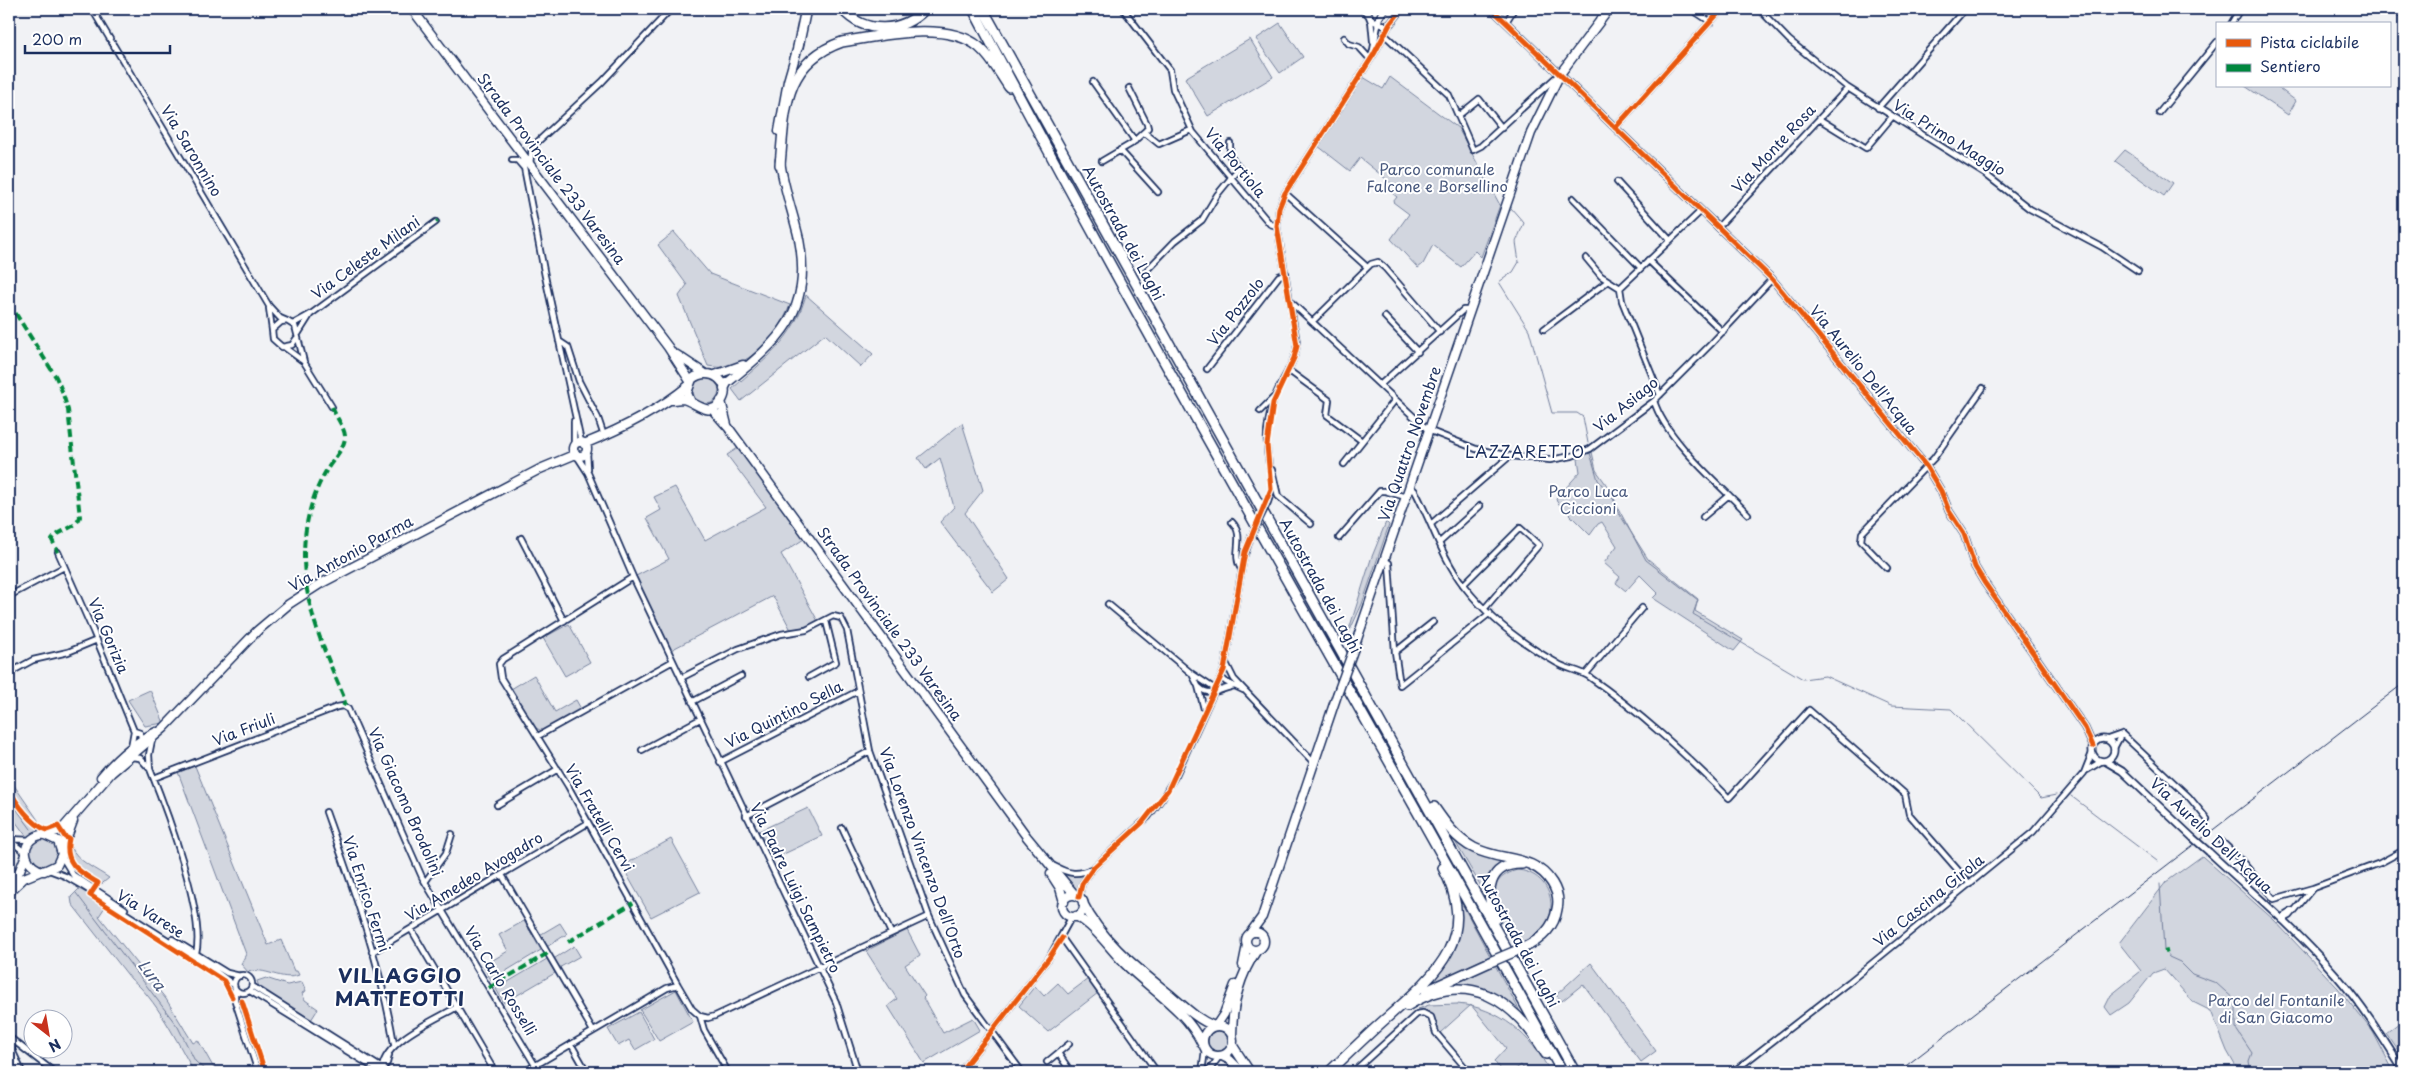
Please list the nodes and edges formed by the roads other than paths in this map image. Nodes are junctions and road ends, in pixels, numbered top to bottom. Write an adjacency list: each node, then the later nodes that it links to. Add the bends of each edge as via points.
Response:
1 (92, 9): 78 (street, Via Saronnino)
2 (412, 9): 56 (main road, Strada Provinciale 233 Varesina, via 522,154)
3 (671, 9): 56 (street, Via Padre Luigi Sampietro, via 602,82 532,147)
4 (807, 9): 33 (highway)
5 (842, 9): 6 (highway, via 859,22 882,28 906,24)
6 (925, 9)
7 (974, 9): 42 (highway, Autostrada dei Laghi)
8 (984, 9): 193 (highway, Autostrada dei Laghi)
9 (1123, 9): 48 (street, Via Portiola, via 1170,70 1173,89)
10 (1363, 9): 23 (street)
11 (1402, 9): 27 (street)
12 (1492, 9): 24 (street, Via Aurelio Dell'Acqua)
13 (1514, 9): 24 (street)
14 (1609, 9): 35 (main road, Via Quattro Novembre)
15 (1691, 9): 25 (street)
16 (1722, 9): 25 (street)
17 (1759, 9): 38 (street, Via Primo Maggio, via 1789,40)
18 (1965, 9): 40 (street)
19 (2240, 9): 26 (street)
20 (2389, 9): 22 (street)
21 (1384, 10): 23 (street); 28 (street)
22 (2404, 14)
23 (1370, 18): 28 (street); 32 (street)
24 (1506, 22): 35 (street, Via Aurelio Dell'Acqua)
25 (1711, 22): 47 (street)
26 (2232, 22)
27 (1390, 24): 28 (street); 29 (street)
28 (1378, 25): 32 (street)
29 (1385, 35): 34 (street); 43 (street, via 1447,93)
30 (1344, 38): 34 (street)
31 (2216, 43): 41 (street)
32 (1373, 45): 34 (street)
33 (798, 47): 55 (main road, via 780,115)
34 (1371, 58): 60 (street)
35 (1560, 74): 39 (main road, Via Quattro Novembre); 47 (street, Via Aurelio Dell'Acqua)
36 (1093, 82): 50 (street)
37 (1129, 88): 49 (street, via 1147,124)
38 (1848, 88): 40 (street, Via Primo Maggio); 45 (street, Via Monte Rosa)
39 (1546, 91): 46 (street); 79 (main road, Via Quattro Novembre)
40 (1878, 108): 44 (street, Via Primo Maggio)
41 (2159, 113)
42 (1030, 116): 55 (highway, via 983,52 960,37 928,32 842,42 814,57 793,83 783,119); 207 (highway, Autostrada dei Laghi)
43 (1458, 116): 46 (street, via 1479,99); 46 (street, via 1472,148 1476,149)
44 (1892, 117): 45 (street, via 1866,148); 71 (street, Via Primo Maggio, via 1985,174 2030,209 2102,247)
45 (1819, 119): 65 (street, Via Monte Rosa)
46 (1502, 128)
47 (1616, 128): 62 (street, Via Aurelio Dell'Acqua)
48 (1191, 130): 49 (street, via 1159,144); 57 (street, Via Portiola)
49 (1144, 132): 50 (street)
50 (1135, 141): 52 (street)
51 (1230, 143): 57 (street, via 1230,156 1239,168)
52 (1120, 150): 54 (street); 59 (street)
53 (512, 160): 56 (street, via 518,160)
54 (1102, 161)
55 (780, 165): 96 (main road, via 799,239 802,274 789,323)
56 (527, 168): 91 (street, Via Padre Luigi Sampietro); 92 (main road, Strada Provinciale 233 Varesina)
57 (1230, 177): 64 (street, Via Portiola, via 1270,224); 72 (street, via 1202,220 1175,241)
58 (1617, 182): 66 (street)
59 (1158, 192)
60 (1286, 193): 64 (street, via 1279,208); 69 (street)
61 (1573, 198): 70 (street)
62 (1701, 211): 65 (street, Via Aurelio Dell'Acqua); 66 (street)
63 (436, 222): 80 (street, Via Celeste Milani)
64 (1277, 226): 73 (street)
65 (1718, 227): 74 (street, Via Aurelio Dell'Acqua)
66 (1670, 240): 68 (street)
67 (1586, 258): 75 (street)
68 (1648, 260): 70 (street); 89 (street)
69 (1366, 267): 84 (street); 88 (street, via 1374,262 1381,263)
70 (1640, 267): 76 (street)
71 (2138, 271)
72 (1145, 272)
73 (1286, 273): 77 (street); 97 (street, Via Pozzolo, via 1279,276)
74 (1772, 279): 89 (street, Via Asiago); 125 (street, Via Aurelio Dell'Acqua)
75 (1608, 281): 76 (street); 87 (street)
76 (1620, 288): 105 (street, via 1622,301)
77 (1292, 303): 81 (street); 84 (street)
78 (268, 306): 83 (street, Via Saronnino); 86 (street, Via Saronnino)
79 (1470, 310): 88 (street, via 1463,310); 116 (main road, Via Quattro Novembre)
80 (312, 314): 85 (street); 90 (street)
81 (1294, 317): 84 (street); 98 (street, via 1297,346)
82 (1385, 317): 94 (street)
83 (287, 321): 85 (street, Via Saronnino); 86 (street, via 277,324)
84 (1310, 321): 102 (street)
85 (293, 324): 90 (street, Via Saronnino)
86 (272, 330): 93 (street, Via Saronnino, via 275,343)
87 (1544, 330)
88 (1440, 332): 94 (street)
89 (1722, 332): 105 (street, Via Asiago)
90 (297, 337): 93 (street, via 292,345); 95 (street, Via Saronnino)
91 (559, 341): 117 (street, Via Padre Luigi Sampietro, via 568,347 578,381); 119 (street, Via Padre Luigi Sampietro)
92 (668, 346): 99 (main road, Strada Provinciale 233 Varesina); 101 (main road, Strada Provinciale 233 Varesina)
93 (284, 347): 95 (street, Via Saronnino)
94 (1418, 352): 102 (street)
95 (304, 362): 112 (street, Via Saronnino)
96 (752, 362): 100 (main road); 104 (main road)
97 (1207, 369)
98 (1288, 370): 106 (street); 118 (street, via 1329,400 1327,415)
99 (704, 373): 100 (main road); 101 (main road)
100 (715, 375): 104 (main road)
101 (689, 384): 107 (main road, Via Antonio Parma); 111 (main road, via 687,393)
102 (1380, 386): 108 (street)
103 (1983, 388): 125 (street)
104 (724, 389): 109 (main road)
105 (1660, 395): 110 (street, Via Asiago)
106 (1274, 397): 114 (street); 124 (street, via 1267,439)
107 (671, 400): 111 (main road); 117 (main road, Via Antonio Parma)
108 (1395, 400): 116 (street); 118 (street)
109 (722, 401): 113 (main road); 115 (main road, Strada Provinciale 233 Varesina)
110 (1654, 401): 121 (street, Via Asiago, via 1584,452 1550,460); 128 (street, via 1676,439)
111 (691, 402): 113 (main road, via 702,409)
112 (332, 407)
113 (712, 409): 115 (main road, Strada Provinciale 233 Varesina)
114 (1260, 411)
115 (728, 427): 210 (main road, Strada Provinciale 233 Varesina)
116 (1428, 430): 121 (street, Via Asiago, via 1476,449); 127 (main road, Via Quattro Novembre)
117 (604, 436): 119 (main road, Via Antonio Parma)
118 (1362, 441): 123 (street)
119 (583, 447): 120 (main road); 122 (main road, Via Antonio Parma); 126 (street, Via Padre Luigi Sampietro)
120 (577, 455): 122 (main road, Via Antonio Parma); 126 (street, Via Padre Luigi Sampietro)
121 (1510, 456): 135 (street)
122 (556, 460): 175 (main road, Via Antonio Parma, via 320,584 289,604 242,645)
123 (1344, 464)
124 (1269, 465): 134 (street, via 1278,496); 143 (street, bridge, via 1272,484 1268,502 1244,552)
125 (1926, 466): 142 (street, via 1860,537); 176 (street, Via Aurelio Dell'Acqua, via 1964,534 1975,567)
126 (588, 473): 144 (street, Via Padre Luigi Sampietro)
127 (1410, 486): 129 (main road, Via Quattro Novembre); 135 (street)
128 (1729, 495): 131 (street); 132 (street)
129 (1406, 497): 137 (street, via 1380,491); 140 (main road, Via Quattro Novembre)
130 (1480, 506): 138 (street)
131 (1748, 514)
132 (1702, 517)
133 (1232, 522): 143 (street, via 1240,534 1237,559)
134 (1311, 524)
135 (1431, 524): 138 (street)
136 (522, 538): 151 (street)
137 (1339, 538)
138 (1440, 542): 145 (street)
139 (58, 552): 141 (street, Via Gorizia)
140 (1384, 560): 155 (street, via 1389,563); 192 (main road, Via Quattro Novembre, bridge)
141 (64, 567): 146 (street); 154 (street, Via Gorizia)
142 (1887, 568)
143 (1241, 569): 157 (street)
144 (634, 577): 151 (street); 156 (street, Via Padre Luigi Sampietro)
145 (1464, 586): 148 (street); 148 (street, via 1520,528 1539,546)
146 (9, 596)
147 (1108, 604): 159 (street)
148 (1486, 608): 150 (street)
149 (1642, 608): 160 (street)
150 (1490, 613): 155 (street, via 1400,685); 160 (street, via 1529,647 1559,665)
151 (564, 621): 179 (street, Via Fratelli Cervi, via 499,664 502,678)
152 (826, 621): 162 (street, via 836,662); 164 (street, via 806,630 781,634 738,649); 169 (street, Via Lorenzo Vincenzo Dell'Orto, via 837,616 841,618)
153 (1433, 622): 155 (street)
154 (97, 640): 158 (street, via 68,652 34,660); 177 (street, Via Gorizia)
155 (1395, 652)
156 (673, 661): 164 (street, Via Padre Luigi Sampietro); 179 (street)
157 (1226, 662): 163 (street); 165 (street)
158 (9, 673)
159 (1191, 673): 166 (street); 170 (street)
160 (1586, 674): 223 (street, via 1671,740 1729,798 1809,710 1904,794 1909,814)
161 (742, 676): 171 (street)
162 (809, 677)
163 (1221, 677): 165 (street, via 1229,676); 167 (street); 170 (street)
164 (681, 678): 171 (street, Via Padre Luigi Sampietro)
165 (1234, 680): 168 (street)
166 (1198, 686): 170 (street, via 1207,693); 173 (street)
167 (1234, 686): 168 (street); 170 (street)
168 (1245, 690): 192 (street)
169 (858, 691): 187 (street, Via Lorenzo Vincenzo Dell'Orto); 191 (street, Via Quintino Sella)
170 (1213, 691): 173 (street)
171 (692, 702): 174 (street, Via Padre Luigi Sampietro)
172 (343, 706): 198 (street, Via Friuli); 222 (street, Via Giacomo Brodolini, via 356,723)
173 (1204, 710): 219 (street, via 1168,790 1148,817)
174 (700, 719): 185 (street); 191 (street, Via Padre Luigi Sampietro)
175 (164, 728): 180 (main road, Via Antonio Parma); 181 (main road, Via Antonio Parma)
176 (2085, 728): 182 (street, Via Aurelio Dell'Acqua); 183 (street, Via Aurelio Dell'Acqua)
177 (134, 731): 180 (street, Via Gorizia, via 139,732); 184 (street)
178 (2122, 734): 182 (street); 186 (street); 204 (street, via 2189,796)
179 (538, 736): 195 (street, Via Fratelli Cervi)
180 (142, 739): 184 (main road, Via Antonio Parma); 189 (street)
181 (152, 739): 189 (main road, Via Antonio Parma); 194 (street)
182 (2103, 740): 183 (street); 186 (street, via 2110,742)
183 (2093, 746): 188 (street)
184 (131, 748): 199 (main road, Via Antonio Parma, via 109,767)
185 (642, 750)
186 (2114, 750): 190 (street, via 2110,759); 196 (street, Via Aurelio Dell'Acqua)
187 (870, 752): 203 (street); 230 (street, Via Lorenzo Vincenzo Dell'Orto)
188 (2092, 753): 190 (street); 197 (street, Via Cascina Girola)
189 (129, 758): 194 (street, via 140,758); 199 (main road, Via Antonio Parma)
190 (2103, 761): 196 (street, Via Aurelio Dell'Acqua); 197 (street, Via Cascina Girola)
191 (720, 762): 203 (street, Via Padre Luigi Sampietro)
192 (1314, 764): 232 (main road, Via Quattro Novembre)
193 (1404, 764): 218 (highway, via 1457,837 1482,852); 243 (highway, Autostrada dei Laghi)
194 (150, 769): 198 (street)
195 (558, 770): 200 (street); 205 (street, Via Fratelli Cervi)
196 (2122, 771): 233 (street, Via Aurelio Dell'Acqua, bridge)
197 (2084, 773): 223 (street, Via Cascina Girola, via 2033,832)
198 (154, 778): 242 (street, via 192,900 198,939)
199 (88, 798): 202 (main road, Via Antonio Parma)
200 (496, 805)
201 (326, 812): 241 (street, Via Enrico Fermi)
202 (76, 815): 209 (main road, Via Antonio Parma, via 61,830); 216 (main road, Via Antonio Parma)
203 (746, 816): 244 (street, Via Padre Luigi Sampietro)
204 (2207, 819)
205 (588, 824): 221 (street, Via Amedeo Avogadro); 246 (street, Via Fratelli Cervi)
206 (842, 828): 236 (street)
207 (1427, 828): 250 (highway, via 1456,901 1458,927 1452,949 1436,973); 292 (highway, Autostrada dei Laghi)
208 (452, 834): 222 (street, via 446,853)
209 (45, 835): 212 (main road); 216 (main road, via 55,839)
210 (1027, 837): 217 (main road, Strada Provinciale 233 Varesina); 228 (main road, Strada Provinciale 233 Varesina, via 1060,888)
211 (9, 840): 212 (street); 215 (street)
212 (32, 840): 215 (main road)
213 (2222, 842): 225 (street, via 2274,899)
214 (2404, 850): 225 (street, via 2393,858)
215 (26, 854): 220 (main road, via 30,865); 224 (main road)
216 (62, 854): 220 (main road, via 58,865); 242 (street, Via Varese, via 68,869 76,877)
217 (1046, 862): 219 (street, via 1073,874); 227 (main road, Strada Provinciale 233 Varesina)
218 (1534, 865): 243 (highway, via 1505,867 1495,876 1489,890 1492,911); 250 (highway, bridge, via 1555,888 1558,904 1550,929 1523,948 1426,991)
219 (1094, 867): 227 (street, via 1082,884)
220 (45, 871): 226 (main road, via 24,878); 247 (street, Via Varese, via 62,874 84,887 210,967)
221 (502, 875): 229 (street, Via Amedeo Avogadro); 255 (street)
222 (426, 882): 229 (street, Via Giacomo Brodolini)
223 (1970, 884): 294 (street, Via Cascina Girola)
224 (9, 886)
225 (2313, 888): 233 (street, via 2290,916)
226 (9, 892)
227 (1079, 898): 228 (main road, via 1068,896); 231 (main road, via 1083,910); 254 (main road, Strada Provinciale 233 Varesina, via 1122,954 1196,1016)
228 (1064, 902): 231 (main road, via 1064,911)
229 (442, 910): 234 (street, Via Amedeo Avogadro); 268 (street, Via Carlo Rosselli)
230 (929, 916): 236 (street); 256 (street, Via Lorenzo Vincenzo Dell'Orto, via 959,983)
231 (1074, 916): 238 (street); 264 (main road, via 1090,925 1126,965 1185,1017)
232 (1262, 917): 235 (main road); 237 (main road)
233 (2282, 920): 295 (street, Via Aurelio Dell'Acqua, via 2349,990)
234 (410, 929): 241 (street, Via Amedeo Avogadro); 251 (street)
235 (1251, 932): 237 (main road); 239 (main road, via 1246,937)
236 (892, 934): 244 (street)
237 (1262, 935): 240 (main road, via 1264,944)
238 (1062, 938): 256 (street); 282 (street)
239 (1247, 945): 240 (main road); 254 (main road, via 1224,1014)
240 (1257, 950): 257 (main road, via 1249,960 1238,993)
241 (372, 952): 260 (street, Via Enrico Fermi, via 388,1005)
242 (196, 954): 245 (street, Via Varese, via 227,974)
243 (1513, 961): 293 (highway, Autostrada dei Laghi)
244 (819, 967): 253 (street, via 715,1016); 278 (street, Via Padre Luigi Sampietro, via 840,1009)
245 (240, 976): 247 (street); 248 (street, via 250,978)
246 (678, 986): 253 (street, Via Fratelli Cervi); 255 (street, via 667,988)
247 (234, 987): 249 (street); 252 (street)
248 (251, 989): 249 (street); 269 (street)
249 (243, 994): 252 (street)
250 (1406, 1005): 287 (highway); 288 (highway); 291 (highway, via 1444,990 1486,995 1516,1012)
251 (457, 1007): 260 (street); 274 (street)
252 (237, 1008): 272 (street)
253 (700, 1016): 277 (street, Via Fratelli Cervi, via 704,1030)
254 (1215, 1026): 257 (main road); 264 (main road, via 1205,1033)
255 (593, 1031): 261 (street)
256 (991, 1034): 279 (street); 280 (street, Via Lorenzo Vincenzo Dell'Orto)
257 (1232, 1034): 263 (main road)
258 (9, 1037): 271 (street)
259 (9, 1043): 270 (street)
260 (394, 1044): 269 (street)
261 (572, 1044): 268 (street); 276 (street)
262 (1069, 1044): 265 (street)
263 (1232, 1046): 266 (main road); 286 (main road)
264 (1204, 1047): 266 (main road, via 1214,1056); 283 (street)
265 (1058, 1053): 267 (street); 281 (street)
266 (1220, 1056): 284 (street); 285 (main road, via 1230,1060)
267 (1047, 1062)
268 (535, 1066): 275 (street)
269 (381, 1070): 273 (street)
270 (22, 1072)
271 (54, 1072)
272 (258, 1072)
273 (388, 1072)
274 (495, 1072)
275 (524, 1072)
276 (586, 1072)
277 (728, 1072)
278 (858, 1072)
279 (960, 1072)
280 (1022, 1072)
281 (1071, 1072)
282 (1157, 1072)
283 (1202, 1072)
284 (1208, 1072)
285 (1242, 1072)
286 (1250, 1072)
287 (1329, 1072)
288 (1336, 1072)
289 (1353, 1072): 290 (street, via 1423,1012 1431,1017 1436,1033)
290 (1469, 1072)
291 (1557, 1072)
292 (1562, 1072)
293 (1575, 1072)
294 (1733, 1072)
295 (2404, 1072)

